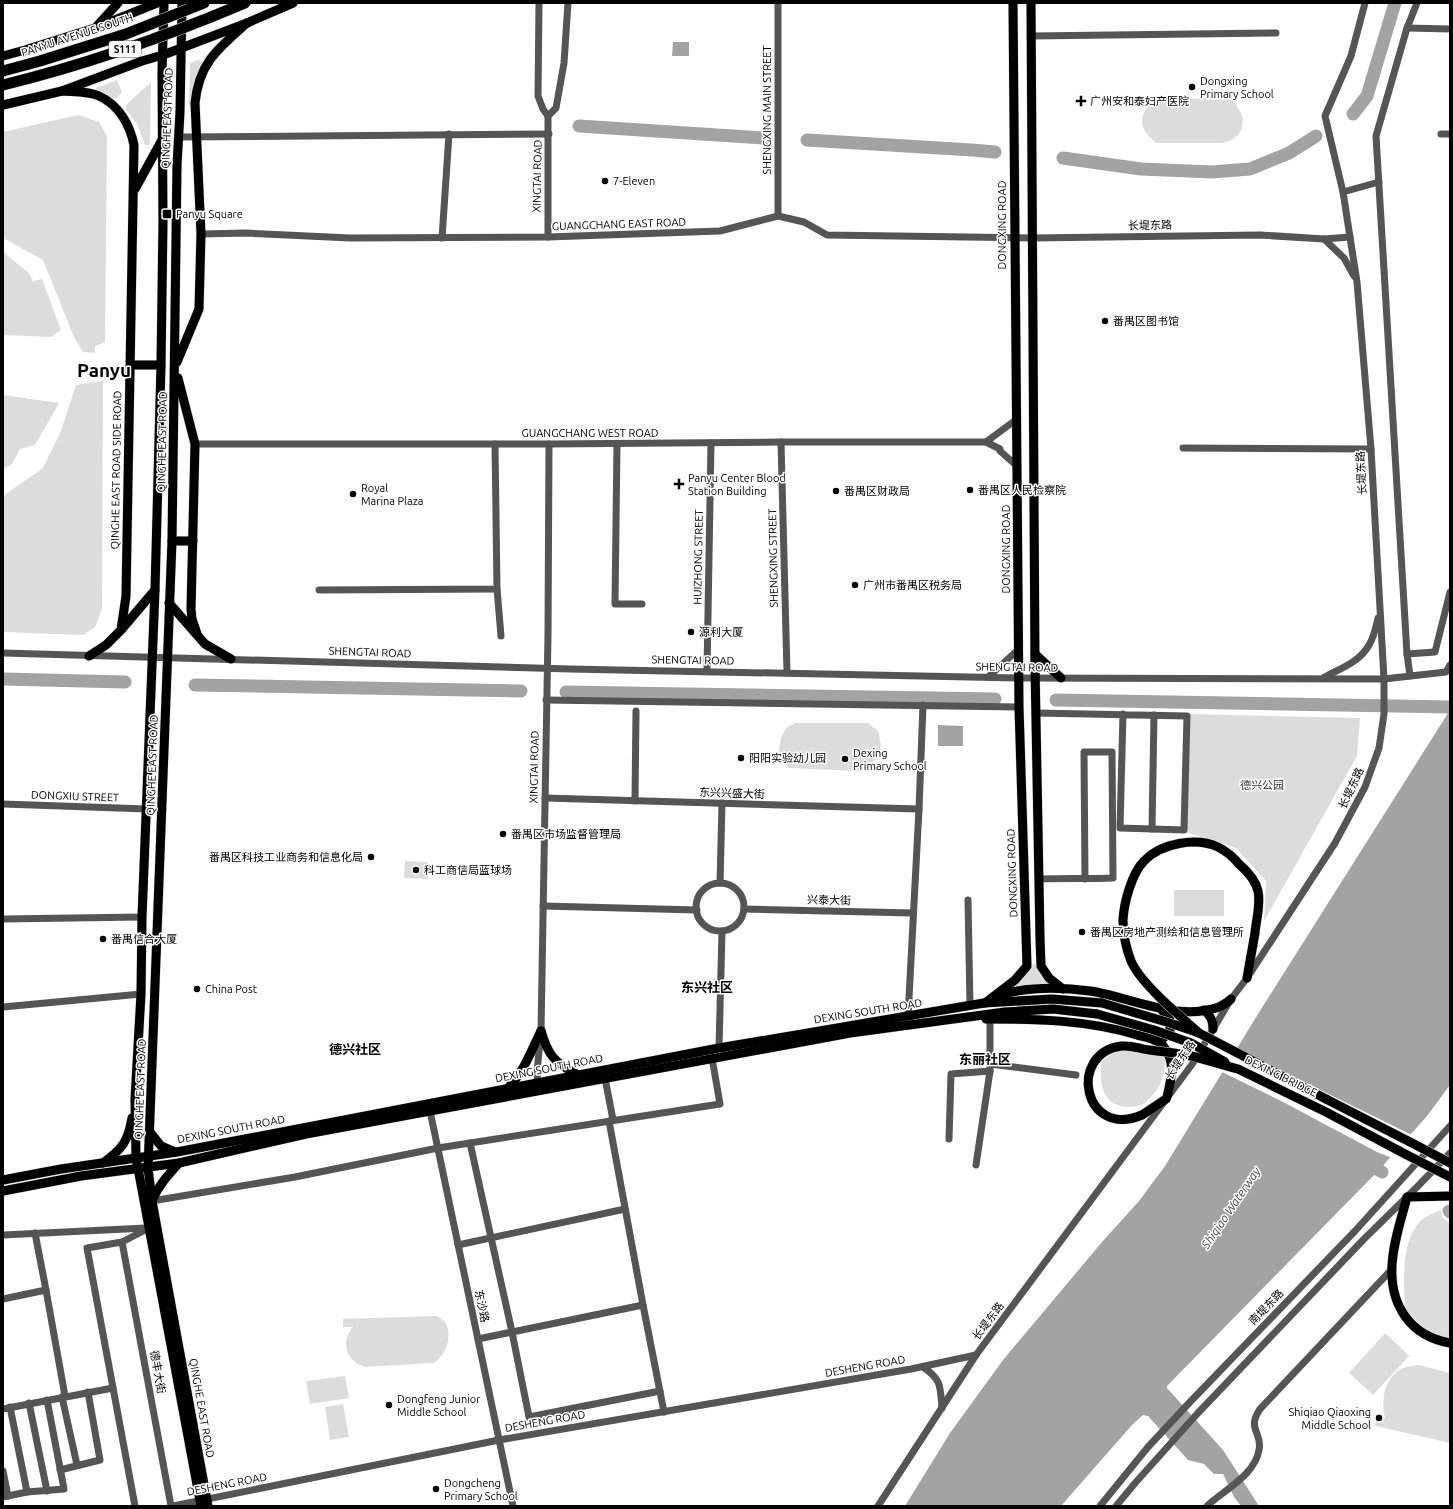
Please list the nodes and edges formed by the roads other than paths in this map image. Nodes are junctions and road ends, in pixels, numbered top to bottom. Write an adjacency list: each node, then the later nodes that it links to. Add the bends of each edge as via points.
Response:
1 (118, 3): 16 (main road)
2 (157, 3): 16 (main road)
3 (164, 3): 22 (main road, QINGHE EAST ROAD)
4 (182, 3): 21 (main road, QINGHE EAST ROAD)
5 (204, 3): 24 (highway, PANYU AVENUE SOUTH / S111, bridge, via 126,34 40,62)
6 (245, 3): 25 (highway, S111, bridge, via 132,47)
7 (293, 3): 15 (main road)
8 (539, 3): 28 (street, XINGTAI ROAD, via 538,96)
9 (568, 3): 28 (street, via 564,63 556,108)
10 (778, 3): 39 (street, SHENGXING MAIN STREET)
11 (1013, 3): 42 (main road, DONGXING ROAD)
12 (1031, 3): 20 (main road)
13 (1365, 3): 38 (street, via 1351,56 1325,116)
14 (1417, 3): 17 (street)
15 (247, 23): 21 (main road); 34 (main road, via 209,60 197,90)
16 (95, 28): 23 (main road)
17 (1408, 28): 18 (street); 36 (street, via 1376,136)
18 (1450, 29)
19 (1276, 34): 20 (street)
20 (1032, 36): 45 (main road)
21 (181, 47): 22 (main road); 33 (main road, QINGHE EAST ROAD)
22 (162, 55): 26 (main road); 35 (main road, QINGHE EAST ROAD)
23 (3, 56)
24 (3, 71)
25 (3, 85)
26 (62, 92): 27 (main road); 37 (main road, QINGHE EAST ROAD SIDE ROAD, via 99,96 123,117 134,145)
27 (3, 105)
28 (548, 116): 30 (street, XINGTAI ROAD)
29 (449, 134): 30 (street); 34 (street); 44 (street)
30 (549, 134): 41 (street, XINGTAI ROAD)
31 (1440, 134): 32 (street)
32 (1450, 134)
33 (179, 137): 34 (street); 50 (main road, QINGHE EAST ROAD)
34 (196, 137): 40 (main road)
35 (162, 139): 37 (main road); 49 (main road, QINGHE EAST ROAD)
36 (1378, 182): 38 (street); 79 (street)
37 (134, 190): 48 (main road, QINGHE EAST ROAD SIDE ROAD)
38 (1343, 192): 43 (street)
39 (778, 216): 41 (street, GUANGCHANG EAST ROAD, via 720,231); 42 (street, GUANGCHANG EAST ROAD, via 804,222 827,235)
40 (201, 234): 44 (street, GUANGCHANG EAST ROAD); 50 (main road, via 199,309)
41 (548, 237): 44 (street, GUANGCHANG EAST ROAD)
42 (1014, 237): 45 (street, GUANGCHANG EAST ROAD); 51 (main road, DONGXING ROAD)
43 (1350, 237): 46 (street); 47 (street)
44 (442, 238)
45 (1032, 238): 46 (street, 长堤东路, via 1260,235); 71 (main road)
46 (1324, 239): 47 (street, 长堤东路, via 1344,258)
47 (1357, 282): 60 (street, 长堤东路)
48 (131, 365): 49 (main road); 73 (main road, QINGHE EAST ROAD SIDE ROAD, via 126,596)
49 (160, 365): 65 (main road, QINGHE EAST ROAD)
50 (175, 367): 55 (main road); 63 (main road, QINGHE EAST ROAD)
51 (1017, 419): 53 (street); 61 (main road, DONGXING ROAD)
52 (781, 442): 53 (street, GUANGCHANG WEST ROAD); 54 (street, GUANGCHANG WEST ROAD); 87 (street, SHENGXING STREET)
53 (986, 442): 61 (street, via 1000,449)
54 (712, 443): 58 (street, GUANGCHANG WEST ROAD); 86 (street, HUIZHONG STREET)
55 (195, 444): 56 (street, GUANGCHANG WEST ROAD); 62 (main road)
56 (495, 444): 57 (street, GUANGCHANG WEST ROAD); 64 (street)
57 (549, 444): 58 (street, GUANGCHANG WEST ROAD); 85 (street, XINGTAI ROAD)
58 (617, 444): 69 (street, via 615,604)
59 (1183, 448): 60 (street)
60 (1371, 449): 72 (street, 长堤东路)
61 (1017, 466): 70 (main road, DONGXING ROAD)
62 (193, 541): 63 (main road); 74 (main road, via 191,609)
63 (172, 542): 68 (main road, QINGHE EAST ROAD)
64 (497, 589): 66 (street); 75 (street)
65 (155, 590): 73 (main road); 81 (main road, QINGHE EAST ROAD)
66 (319, 590)
67 (1450, 592): 79 (street, via 1435,652)
68 (170, 603): 74 (main road); 82 (main road, QINGHE EAST ROAD)
69 (642, 604)
70 (1018, 614): 71 (main road); 76 (main road, DONGXING ROAD)
71 (1035, 614): 78 (main road)
72 (1379, 614): 93 (street, via 1370,645 1363,654); 94 (street, 长堤东路)
73 (121, 630): 80 (main road, via 106,645)
74 (197, 634): 83 (main road, via 205,644)
75 (501, 636)
76 (1019, 649): 89 (street); 90 (main road, DONGXING ROAD)
77 (3, 653): 80 (street, SHENGTAI ROAD)
78 (1035, 654): 91 (main road); 92 (main road)
79 (1407, 654): 88 (street)
80 (89, 656): 81 (street, SHENGTAI ROAD)
81 (152, 658): 82 (street, SHENGTAI ROAD); 100 (main road, QINGHE EAST ROAD)
82 (167, 658): 83 (street, SHENGTAI ROAD); 101 (main road, QINGHE EAST ROAD)
83 (231, 660): 85 (street, SHENGTAI ROAD)
84 (1450, 665): 88 (street, SHENGTAI ROAD, via 1446,672)
85 (547, 668): 86 (street, SHENGTAI ROAD); 95 (street, XINGTAI ROAD)
86 (707, 671): 87 (street, SHENGTAI ROAD)
87 (787, 673): 89 (street, SHENGTAI ROAD)
88 (1410, 676): 94 (street, SHENGTAI ROAD)
89 (988, 678): 90 (street, SHENGTAI ROAD)
90 (1019, 678): 91 (street, SHENGTAI ROAD); 97 (main road, DONGXING ROAD)
91 (1035, 678): 92 (street, SHENGTAI ROAD); 99 (main road)
92 (1061, 678): 93 (street, SHENGTAI ROAD)
93 (1322, 678): 94 (street, SHENGTAI ROAD)
94 (1384, 682): 124 (street, 长堤东路, via 1384,714 1379,748 1365,787 1335,843)
95 (546, 700): 96 (street); 106 (street, XINGTAI ROAD)
96 (923, 705): 97 (street); 111 (street)
97 (1019, 707): 104 (main road, DONGXING ROAD)
98 (636, 711): 107 (street)
99 (1036, 712): 102 (street); 105 (main road)
100 (150, 714): 101 (main road); 110 (main road, QINGHE EAST ROAD)
101 (166, 714): 155 (main road, QINGHE EAST ROAD)
102 (1123, 714): 103 (street); 112 (street, via 1120,828)
103 (1154, 715): 112 (street); 112 (street, via 1187,716 1184,830)
104 (1020, 743): 105 (main road); 127 (main road, DONGXING ROAD, via 1027,966 1015,980)
105 (1036, 743): 114 (main road)
106 (545, 798): 107 (street, 东兴兴盛大街); 117 (street, XINGTAI ROAD)
107 (635, 801): 108 (street, 东兴兴盛大街)
108 (722, 803): 111 (street, 东兴兴盛大街); 115 (street)
109 (3, 804): 110 (street, DONGXIU STREET)
110 (147, 808): 121 (main road, QINGHE EAST ROAD)
111 (919, 809): 120 (street)
112 (1152, 829)
113 (1085, 878): 113 (street, via 1084,752 1112,752 1113,878); 114 (street)
114 (1039, 879): 125 (main road, via 1041,966 1049,978)
115 (720, 883): 118 (street, via 735,888 743,901); 119 (street, via 703,891 697,903)
116 (968, 900): 131 (street)
117 (543, 906): 119 (street); 140 (street, XINGTAI ROAD)
118 (744, 909): 120 (street, 兴泰大街); 123 (street, via 743,915 735,925)
119 (697, 910): 123 (street, via 703,923)
120 (913, 913): 136 (street)
121 (142, 917): 122 (street); 126 (main road, QINGHE EAST ROAD)
122 (3, 919)
123 (722, 931): 143 (street)
124 (1247, 978): 128 (street, 长堤东路); 141 (main road, bridge, via 1255,933 1258,891 1246,870 1219,848 1198,843 1176,844 1144,861 1128,892 1123,920 1132,962 1150,986)
125 (1063, 989): 127 (main road, via 1013,991); 133 (main road, via 1091,991)
126 (141, 994): 132 (street); 154 (main road, QINGHE EAST ROAD)
127 (995, 996): 129 (main road, DONGXING ROAD)
128 (1232, 999): 134 (main road, via 1220,1007); 139 (street, 长堤东路)
129 (984, 1003): 130 (main road, DEXING SOUTH ROAD, via 1052,999); 131 (main road, DEXING SOUTH ROAD)
130 (1102, 1003): 141 (main road, DEXING BRIDGE, bridge)
131 (970, 1006): 136 (main road, DEXING SOUTH ROAD)
132 (3, 1007)
133 (1161, 1009): 134 (main road); 142 (main road, via 1170,1020 1170,1033 1162,1039)
134 (1204, 1010): 139 (main road, via 1213,1021)
135 (1097, 1014): 137 (main road, DEXING SOUTH ROAD, via 1053,1009); 146 (main road, DEXING BRIDGE, bridge, via 1191,1043)
136 (908, 1017): 143 (main road, DEXING SOUTH ROAD)
137 (952, 1019): 138 (main road); 144 (main road, DEXING SOUTH ROAD, via 850,1033)
138 (990, 1019): 142 (main road, via 1076,1022); 145 (street)
139 (1213, 1029): 153 (street, 长堤东路, via 1193,1063)
140 (541, 1031): 148 (main road, via 546,1048 564,1067); 151 (street, XINGTAI ROAD); 152 (main road, via 524,1067)
141 (1199, 1033): 162 (main road, DEXING BRIDGE, bridge)
142 (1154, 1040): 153 (main road, via 1164,1047 1171,1058)
143 (719, 1048): 148 (main road, DEXING SOUTH ROAD)
144 (712, 1058): 150 (main road, DEXING SOUTH ROAD); 157 (street, via 720,1104)
145 (990, 1064): 147 (street); 149 (street)
146 (1238, 1069): 153 (main road, bridge, via 1190,1056 1123,1046 1103,1053 1093,1063 1088,1085 1089,1094 1099,1111 1122,1119 1142,1115); 166 (main road, DEXING BRIDGE)
147 (990, 1072): 160 (street, via 952,1074); 172 (street)
148 (576, 1074): 151 (main road, DEXING SOUTH ROAD)
149 (1076, 1075)
150 (605, 1078): 151 (main road, DEXING SOUTH ROAD); 157 (street)
151 (538, 1086): 152 (main road, DEXING SOUTH ROAD); 156 (main road, DEXING SOUTH ROAD)
152 (508, 1088): 164 (main road, DEXING SOUTH ROAD)
153 (1167, 1098): 196 (street, 长堤东路)
154 (135, 1099): 155 (main road); 168 (main road, QINGHE EAST ROAD); 170 (main road, via 131,1123 123,1146)
155 (151, 1100): 159 (main road, QINGHE EAST ROAD)
156 (430, 1111): 163 (street, 东沙路); 171 (main road, DEXING SOUTH ROAD, via 306,1134)
157 (611, 1121): 161 (street); 182 (street)
158 (1450, 1126): 219 (street, 南堤东路, via 1355,1231 1148,1447)
159 (150, 1132): 164 (main road, via 161,1146); 167 (main road, QINGHE EAST ROAD)
160 (948, 1140)
161 (470, 1143): 163 (street); 186 (street)
162 (1412, 1143): 165 (main road, bridge); 169 (main road, DEXING BRIDGE, bridge)
163 (438, 1148): 181 (street, via 295,1177); 188 (street, 东沙路)
164 (177, 1152): 167 (main road, DEXING SOUTH ROAD)
165 (1450, 1154): 180 (street)
166 (1407, 1155): 175 (main road, DEXING BRIDGE, bridge); 176 (main road, bridge)
167 (149, 1156): 168 (main road, DEXING SOUTH ROAD); 173 (main road, QINGHE EAST ROAD)
168 (136, 1158): 170 (main road, DEXING SOUTH ROAD); 174 (main road, QINGHE EAST ROAD)
169 (1450, 1162)
170 (102, 1163): 177 (main road, DEXING SOUTH ROAD)
171 (179, 1163): 173 (main road, DEXING SOUTH ROAD); 181 (main road, via 156,1191)
172 (976, 1165)
173 (148, 1168): 174 (main road, DEXING SOUTH ROAD); 181 (main road, QINGHE EAST ROAD)
174 (138, 1169): 178 (main road, DEXING SOUTH ROAD); 183 (main road, QINGHE EAST ROAD)
175 (1450, 1172)
176 (1450, 1177)
177 (3, 1180)
178 (3, 1190)
179 (1450, 1196): 180 (main road)
180 (1407, 1197): 189 (main road); 220 (street, via 1197,1414)
181 (152, 1201): 214 (main road, QINGHE EAST ROAD)
182 (625, 1208): 186 (street); 192 (street)
183 (148, 1228): 184 (street); 187 (street); 214 (main road, QINGHE EAST ROAD)
184 (34, 1233): 185 (street); 190 (street)
185 (3, 1235)
186 (491, 1238): 188 (street); 193 (street)
187 (122, 1242): 198 (street, via 87,1248); 216 (street, 德丰大街)
188 (458, 1245): 194 (street, 东沙路)
189 (1392, 1269): 195 (main road, via 1393,1290 1407,1320 1425,1335); 221 (street, via 1260,1409 1254,1422 1260,1443 1260,1450 1254,1463 1245,1475)
190 (46, 1290): 191 (street); 201 (street)
191 (3, 1299)
192 (642, 1305): 193 (street); 199 (street)
193 (512, 1332): 194 (street); 199 (street, via 529,1417)
194 (478, 1339): 207 (street, 东沙路)
195 (1450, 1343)
196 (976, 1355): 197 (street, DESHENG ROAD); 205 (street, 长堤东路)
197 (923, 1367): 205 (street, via 935,1375); 206 (street, DESHENG ROAD)
198 (113, 1388): 200 (street); 215 (street)
199 (660, 1391): 206 (street)
200 (88, 1392): 201 (street); 208 (street, via 100,1460)
201 (64, 1396): 202 (street); 208 (street)
202 (46, 1400): 203 (street); 209 (street)
203 (30, 1403): 204 (street); 211 (street)
204 (6, 1408): 212 (street)
205 (942, 1408): 218 (street, 长堤东路)
206 (664, 1412): 207 (street, DESHENG ROAD)
207 (499, 1440): 214 (street, DESHENG ROAD); 217 (street, 东沙路)
208 (78, 1465): 209 (street)
209 (60, 1470): 211 (street, via 64,1489)
210 (3, 1471): 213 (street)
211 (47, 1490): 212 (street)
212 (27, 1492): 213 (street)
213 (5, 1496)
214 (204, 1503): 216 (street, DESHENG ROAD)
215 (135, 1506)
216 (172, 1506)
217 (513, 1506)
218 (878, 1506)
219 (1100, 1506)
220 (1116, 1506)
221 (1207, 1506)

